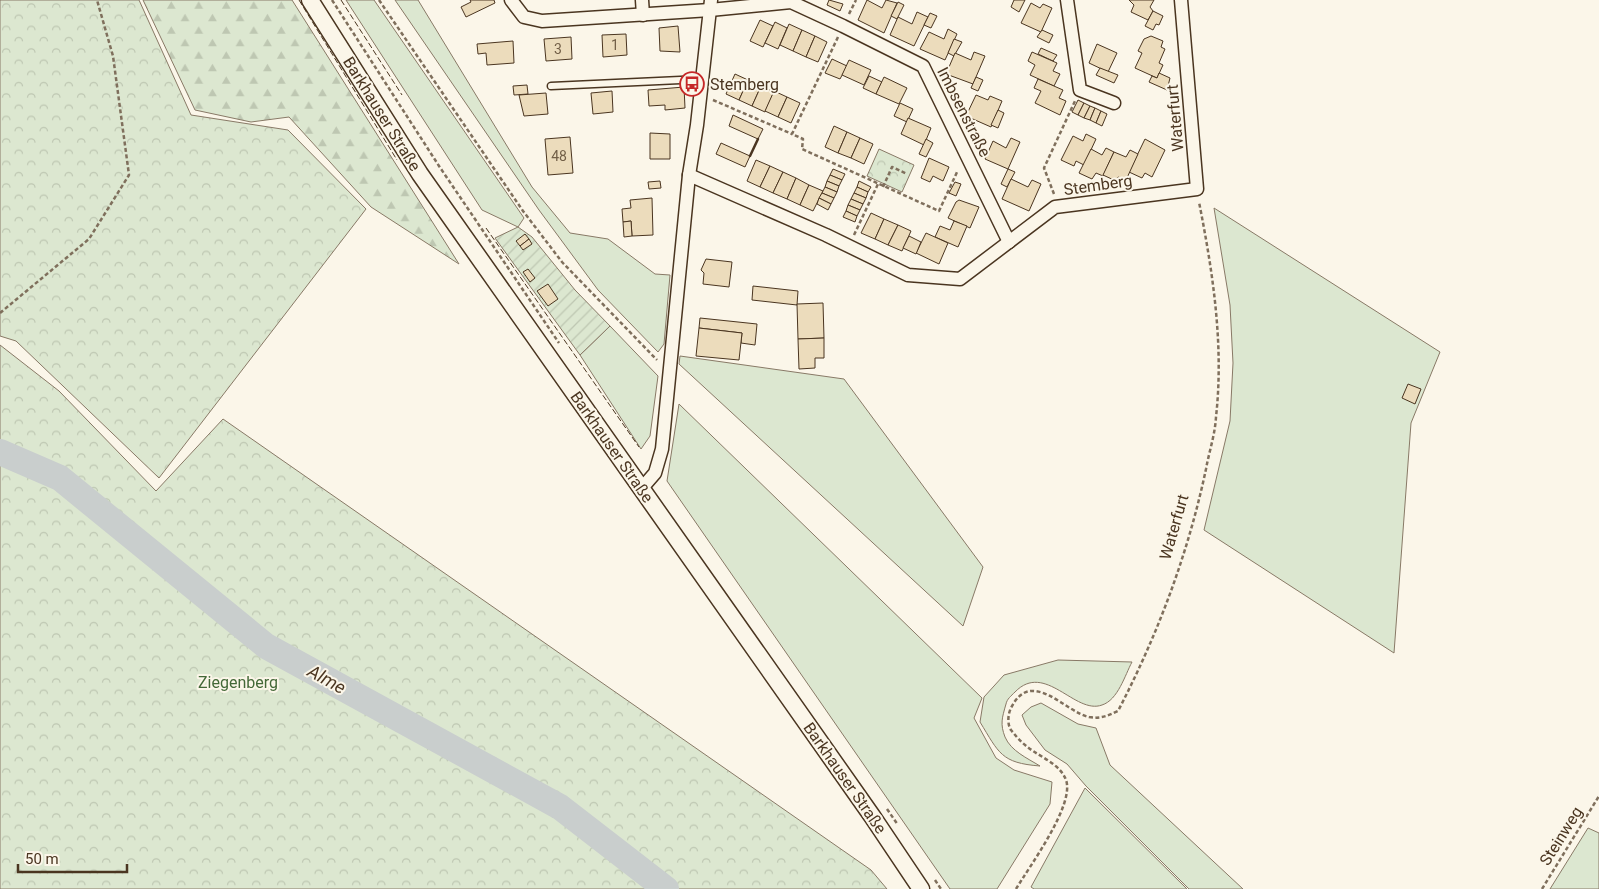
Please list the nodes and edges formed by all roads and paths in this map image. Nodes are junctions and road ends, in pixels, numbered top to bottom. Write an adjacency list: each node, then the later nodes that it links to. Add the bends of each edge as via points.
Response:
1 (97, 0): 28 (path, via 113,56 129,176 89,239)
2 (310, 0): 31 (street, Barkhauser Straße, via 420,174)
3 (332, 0): 29 (path, via 439,166)
4 (379, 0): 30 (path, via 523,211 562,262)
5 (511, 0): 11 (street, Imbsenstraße, via 524,17 542,21)
6 (642, 0): 11 (street)
7 (1067, 0): 15 (street)
8 (1181, 0): 24 (street, Waterfurt)
9 (791, 1): 10 (street, Imbsenstraße); 12 (street, Imbsenstraße)
10 (710, 5): 11 (street, Imbsenstraße); 13 (street)
11 (643, 15)
12 (843, 26): 18 (path); 19 (street, Imbsenstraße, via 923,66)
13 (702, 79): 14 (lane); 16 (street)
14 (551, 86)
15 (1080, 90): 17 (street); 25 (path, via 1044,168 1054,190)
16 (700, 95): 18 (path); 21 (street)
17 (1114, 103)
18 (792, 134): 22 (path, via 803,139 802,149)
19 (966, 153): 23 (path, via 939,210); 26 (street, Imbsenstraße)
20 (907, 174): 23 (path, via 892,167)
21 (689, 175): 27 (street, Stemberg); 30 (street)
22 (878, 184): 23 (path); 27 (path)
23 (883, 187)
24 (1197, 189): 25 (street, Stemberg); 34 (path, Waterfurt, via 1213,280 1219,362 1216,418 1200,497 1170,598 1118,711 1100,719 1085,716 1040,692 1027,693 1015,700 1008,713 1010,727 1023,745 1060,769 1067,781 1067,797 1059,816)
25 (1055, 208): 26 (street, Stemberg)
26 (1009, 242): 27 (street, Stemberg, via 960,279 908,275)
27 (849, 246)
28 (0, 313)
29 (563, 348)
30 (670, 372): 31 (street, via 662,449 655,473)
31 (642, 488): 33 (street, Barkhauser Straße)
32 (1599, 796): 35 (path, Steinweg)
33 (921, 889)
34 (1016, 889)
35 (1542, 889)

